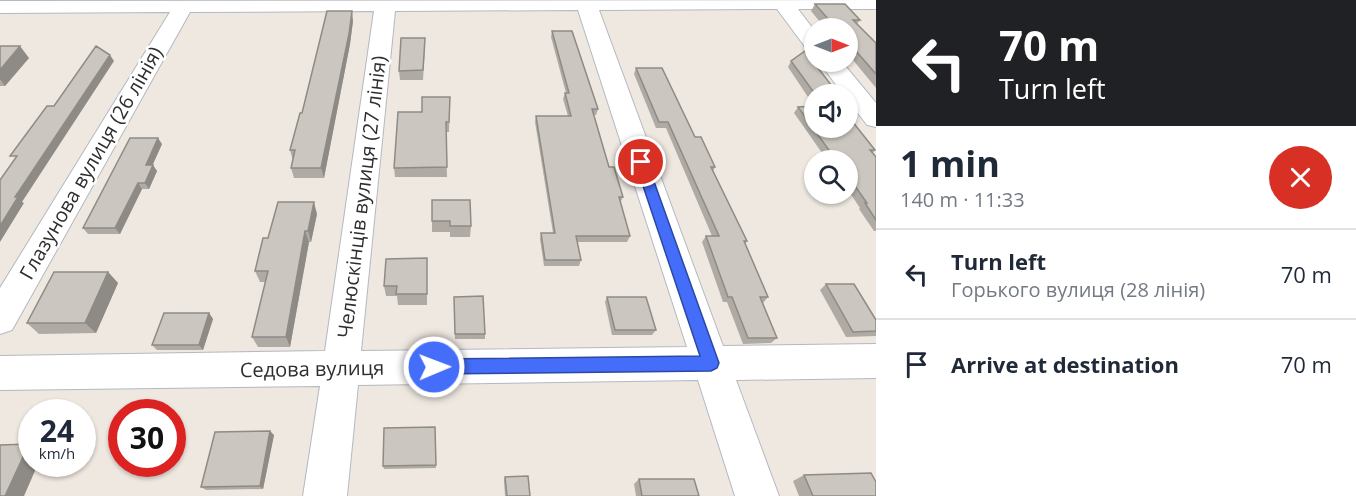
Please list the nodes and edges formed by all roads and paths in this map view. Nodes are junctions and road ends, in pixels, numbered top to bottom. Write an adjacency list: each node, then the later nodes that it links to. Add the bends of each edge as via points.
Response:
1 (586, 3): 3 (street); 4 (street); 12 (street)
2 (876, 3): 3 (street)
3 (783, 4): 7 (street)
4 (385, 6): 6 (street); 13 (street, Челюскінців вулиця (27 лiнiя))
5 (0, 7): 6 (street)
6 (183, 7): 10 (street, Глазунова вулиця (26 лiнiя))
7 (804, 30)
8 (838, 72): 9 (street)
9 (876, 119)
10 (0, 319)
11 (876, 361): 12 (street, Седова вулиця)
12 (711, 363): 13 (street, Седова вулиця); 16 (street)
13 (341, 368): 14 (street, Седова вулиця); 15 (street, Челюскінців вулиця (27 лiнiя))
14 (0, 373)
15 (325, 496)
16 (757, 496)

